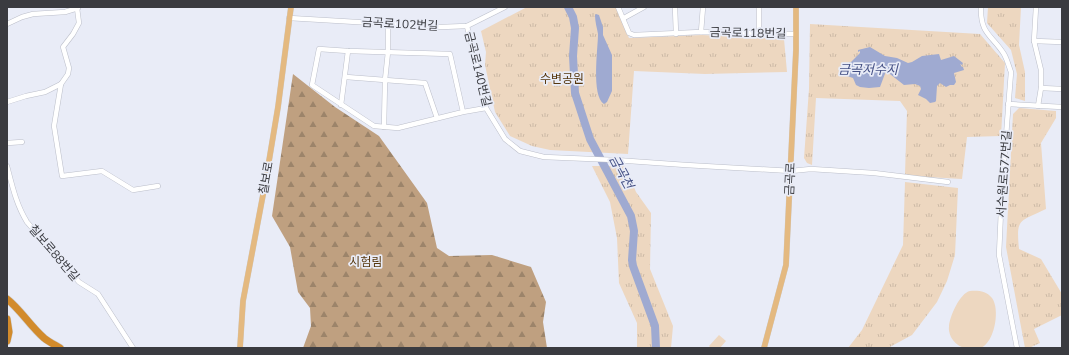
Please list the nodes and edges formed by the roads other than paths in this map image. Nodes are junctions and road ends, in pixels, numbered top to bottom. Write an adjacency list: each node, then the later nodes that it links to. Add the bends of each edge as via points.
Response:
1 (77, 7): 14 (street, via 56,12 31,12); 27 (street, via 79,23 63,47 69,68)
2 (291, 7): 12 (main road, 칠보로)
3 (505, 7): 16 (street, 금곡로102번길)
4 (618, 7): 13 (street, 금곡로118번길)
5 (644, 7): 13 (street)
6 (675, 7): 18 (street)
7 (703, 7): 17 (street, 금곡로118번길)
8 (759, 7): 19 (street)
9 (796, 7): 20 (main road, 금곡로)
10 (981, 7): 31 (street, 서수원로577번길, via 980,16 986,33 1005,55 1011,72)
11 (1036, 7): 21 (street)
12 (289, 18): 15 (street, 금곡로102번길); 50 (main road, 칠보로, via 276,122 243,301)
13 (624, 18): 18 (street, 금곡로118번길, via 629,33 634,35)
14 (7, 22)
15 (388, 23): 16 (street, 금곡로102번길); 24 (street)
16 (467, 26): 35 (street, 금곡로140번길)
17 (701, 32): 18 (street, 금곡로118번길); 19 (street, 금곡로118번길)
18 (676, 34)
19 (759, 34): 20 (street, 금곡로118번길)
20 (796, 34): 42 (main road, 금곡로)
21 (1034, 41): 22 (street); 28 (street, via 1041,70)
22 (1062, 42)
23 (348, 51): 24 (street); 25 (street); 32 (street, via 319,49 312,85)
24 (388, 52): 26 (street); 36 (street, via 450,54)
25 (346, 78): 26 (street); 32 (street)
26 (385, 80): 37 (street, via 425,83); 38 (street)
27 (61, 84): 30 (street, via 46,92); 44 (street, via 54,126 62,176 102,171 133,190)
28 (1041, 88): 29 (street); 33 (street)
29 (1062, 89)
30 (7, 102)
31 (1008, 104): 33 (street); 52 (street, 서수원로577번길, via 999,255)
32 (341, 105): 38 (street, via 374,126)
33 (1038, 106): 34 (street)
34 (1062, 107)
35 (486, 108): 36 (street); 42 (street, 금곡로140번길, via 505,139 520,152 544,156)
36 (463, 112): 37 (street)
37 (437, 118): 38 (street, via 398,128)
38 (384, 127)
39 (22, 142): 40 (street)
40 (7, 143)
41 (7, 166): 49 (street, 칠보로88번길, via 16,199 27,222 79,282 98,294)
42 (791, 171): 43 (street, via 835,170); 51 (main road, 금곡로, via 786,265)
43 (948, 182)
44 (158, 186)
45 (7, 299): 48 (highway, via 44,338)
46 (7, 319): 47 (highway)
47 (7, 341)
48 (60, 348)
49 (133, 348)
50 (240, 348)
51 (764, 348)
52 (1017, 348)

